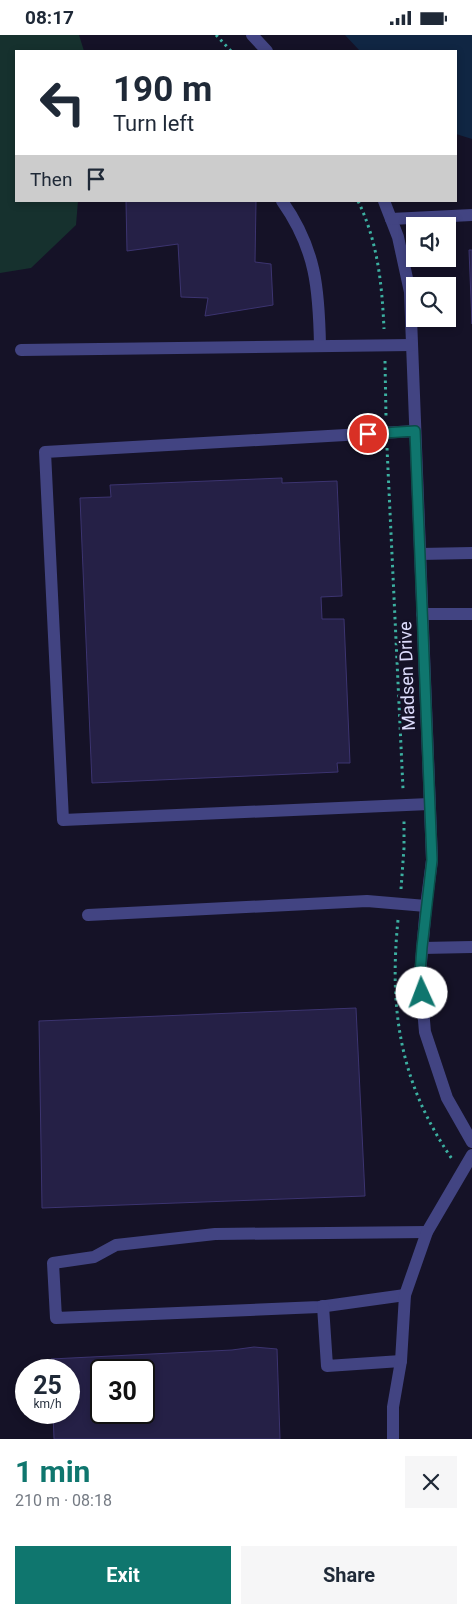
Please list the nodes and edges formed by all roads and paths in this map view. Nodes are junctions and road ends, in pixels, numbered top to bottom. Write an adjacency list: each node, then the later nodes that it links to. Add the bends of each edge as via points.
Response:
1 (216, 35): 3 (path)
2 (252, 35): 4 (street)
3 (230, 50)
4 (267, 50)
5 (283, 202): 12 (street, via 296,222 312,259 319,302)
6 (358, 202): 10 (path, via 373,239 378,263)
7 (384, 202): 9 (street, Madsen Drive)
8 (472, 215): 9 (street)
9 (391, 219): 11 (street, Madsen Drive, via 410,292)
10 (385, 345): 11 (street); 12 (street); 15 (path)
11 (412, 345): 14 (street, Madsen Drive)
12 (320, 346): 13 (street)
13 (21, 350)
14 (415, 431): 15 (street); 17 (street, Madsen Drive)
15 (387, 433): 21 (path); 21 (street, via 45,452 63,821)
16 (472, 553): 17 (street)
17 (420, 554): 18 (street, Madsen Drive)
18 (422, 614): 19 (street); 20 (street, Madsen Drive)
19 (472, 614)
20 (430, 804): 21 (street); 23 (street, Madsen Drive, via 432,860)
21 (404, 805): 22 (path)
22 (400, 904): 23 (street); 24 (street, via 367,901); 29 (path, via 395,997 404,1058 432,1126)
23 (426, 905): 25 (street, Madsen Drive)
24 (88, 915)
25 (422, 947): 26 (street); 27 (street, Madsen Drive, via 420,974 425,1032 448,1098)
26 (472, 947)
27 (472, 1142)
28 (472, 1155): 29 (street)
29 (463, 1171): 30 (street)
30 (427, 1232): 31 (street); 32 (street, via 215,1234 116,1245 94,1257 53,1263 56,1318)
31 (405, 1295): 32 (street); 33 (street)
32 (323, 1306): 33 (street, via 327,1366)
33 (401, 1361): 34 (street, via 393,1407)
34 (393, 1439)

